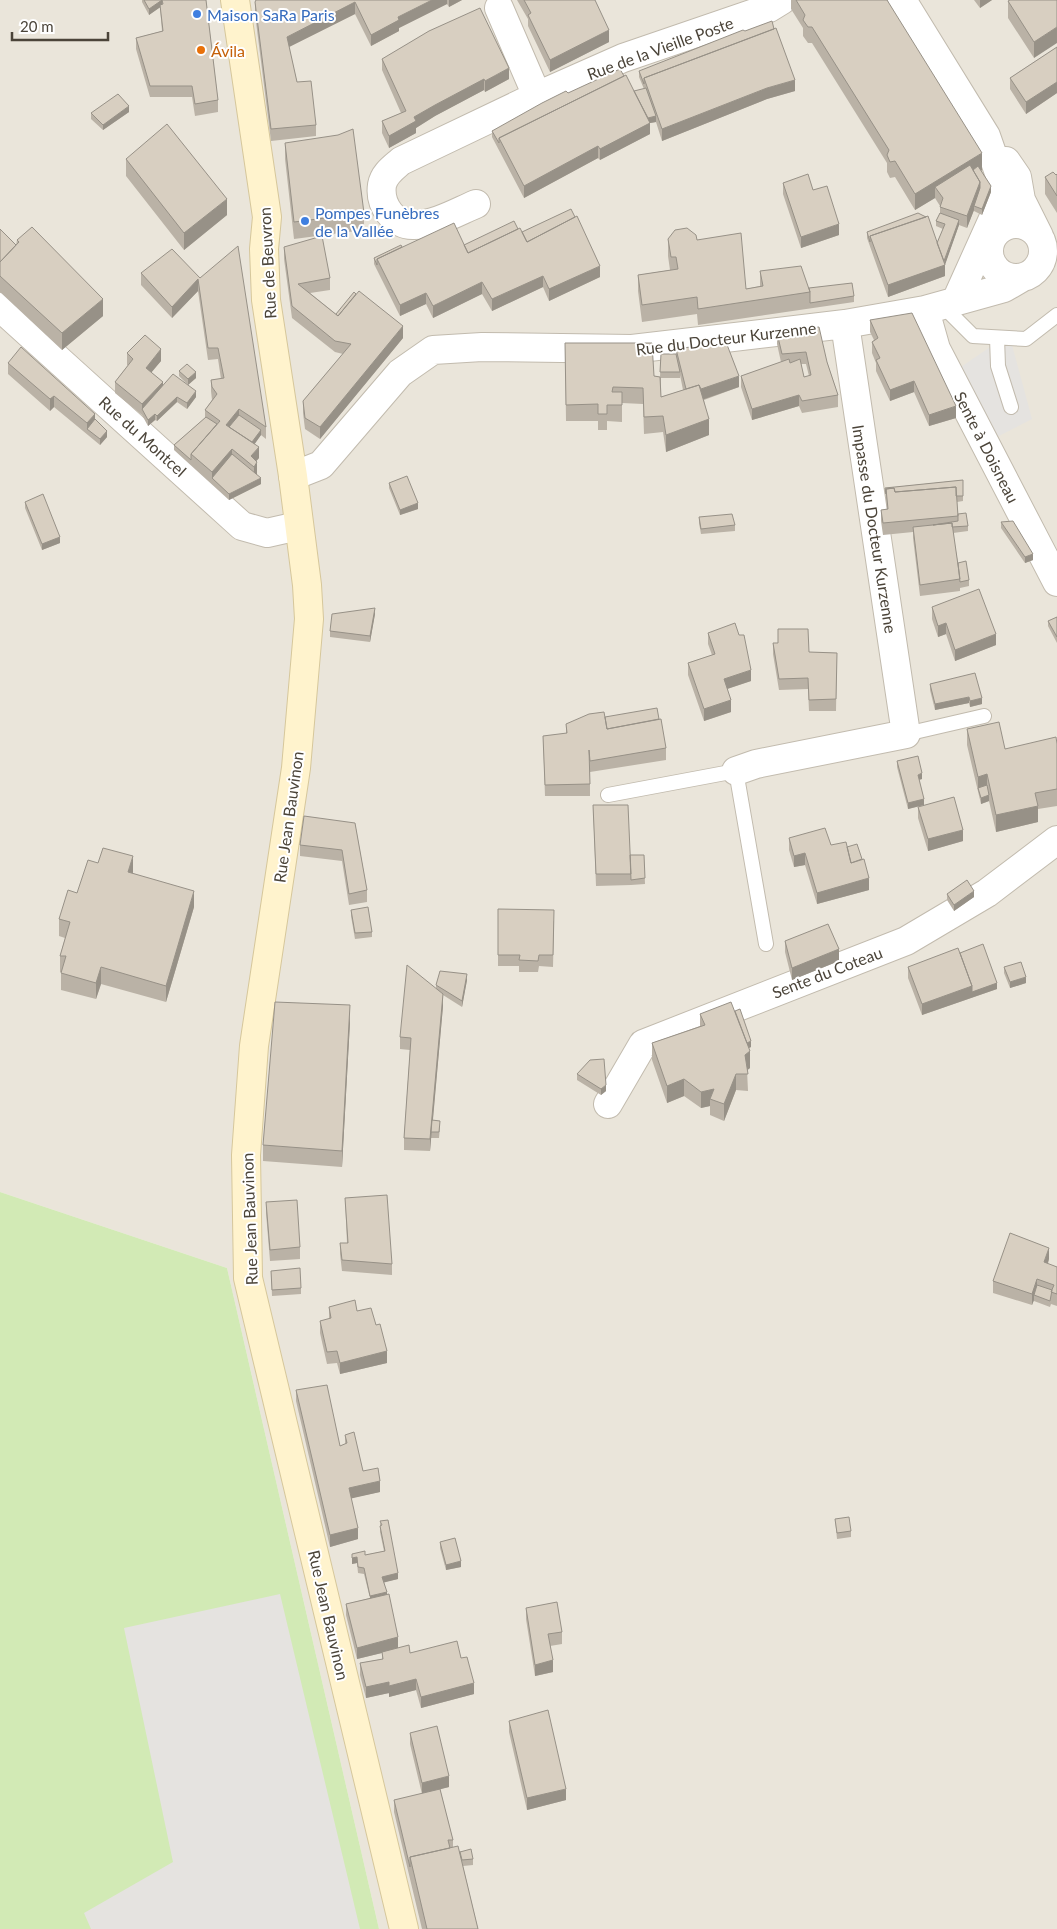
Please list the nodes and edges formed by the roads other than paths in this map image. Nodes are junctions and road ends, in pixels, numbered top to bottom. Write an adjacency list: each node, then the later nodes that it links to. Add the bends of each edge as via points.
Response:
1 (235, 0): 19 (main road, Rue de Beuvron, via 267,217 264,250 266,300)
2 (782, 0): 5 (street, Rue de la Vieille Poste, via 769,8 623,58)
3 (902, 0): 6 (street)
4 (499, 8): 5 (street)
5 (537, 96): 7 (street, Rue de la Vieille Poste, via 401,161 388,172 382,185 383,202 388,212 404,224 427,224)
6 (986, 136): 9 (street, via 1017,177 1021,200); 10 (street, via 1000,176 1001,195)
7 (476, 204)
8 (995, 234): 9 (street, via 1002,228 1018,224 1034,230); 10 (street); 12 (street, via 989,249 994,266 1006,276)
9 (1039, 236): 12 (street, via 1043,252 1038,268)
10 (974, 260): 13 (street)
11 (1057, 267): 12 (street, Rue du Docteur Kurzenne)
12 (1027, 275): 13 (street, Rue du Docteur Kurzenne, via 1004,288)
13 (941, 305): 16 (street, Rue du Docteur Kurzenne); 17 (lane, via 973,336); 21 (street, Sente à Doisneau, via 936,349)
14 (0, 307): 20 (street, Rue du Montcel, via 242,526 267,533)
15 (1057, 315): 17 (lane, via 1026,339)
16 (845, 324): 19 (street, Rue du Docteur Kurzenne, via 632,349 482,347 433,350 400,373 320,465); 23 (street, Impasse du Docteur Kurzenne)
17 (997, 338): 18 (lane, via 998,366)
18 (1011, 407)
19 (293, 476): 20 (main road, Rue de Beuvron)
20 (298, 526): 29 (main road, Rue Jean Bauvinon, via 309,619 296,768 254,1046 246,1155 248,1278)
21 (1057, 582)
22 (984, 716): 23 (lane)
23 (906, 734): 24 (street, via 756,764)
24 (736, 771): 25 (lane); 27 (lane)
25 (608, 795)
26 (1057, 840): 28 (street, Sente du Coteau, via 987,893 906,941 642,1044)
27 (766, 944)
28 (608, 1104)
29 (404, 1929)

